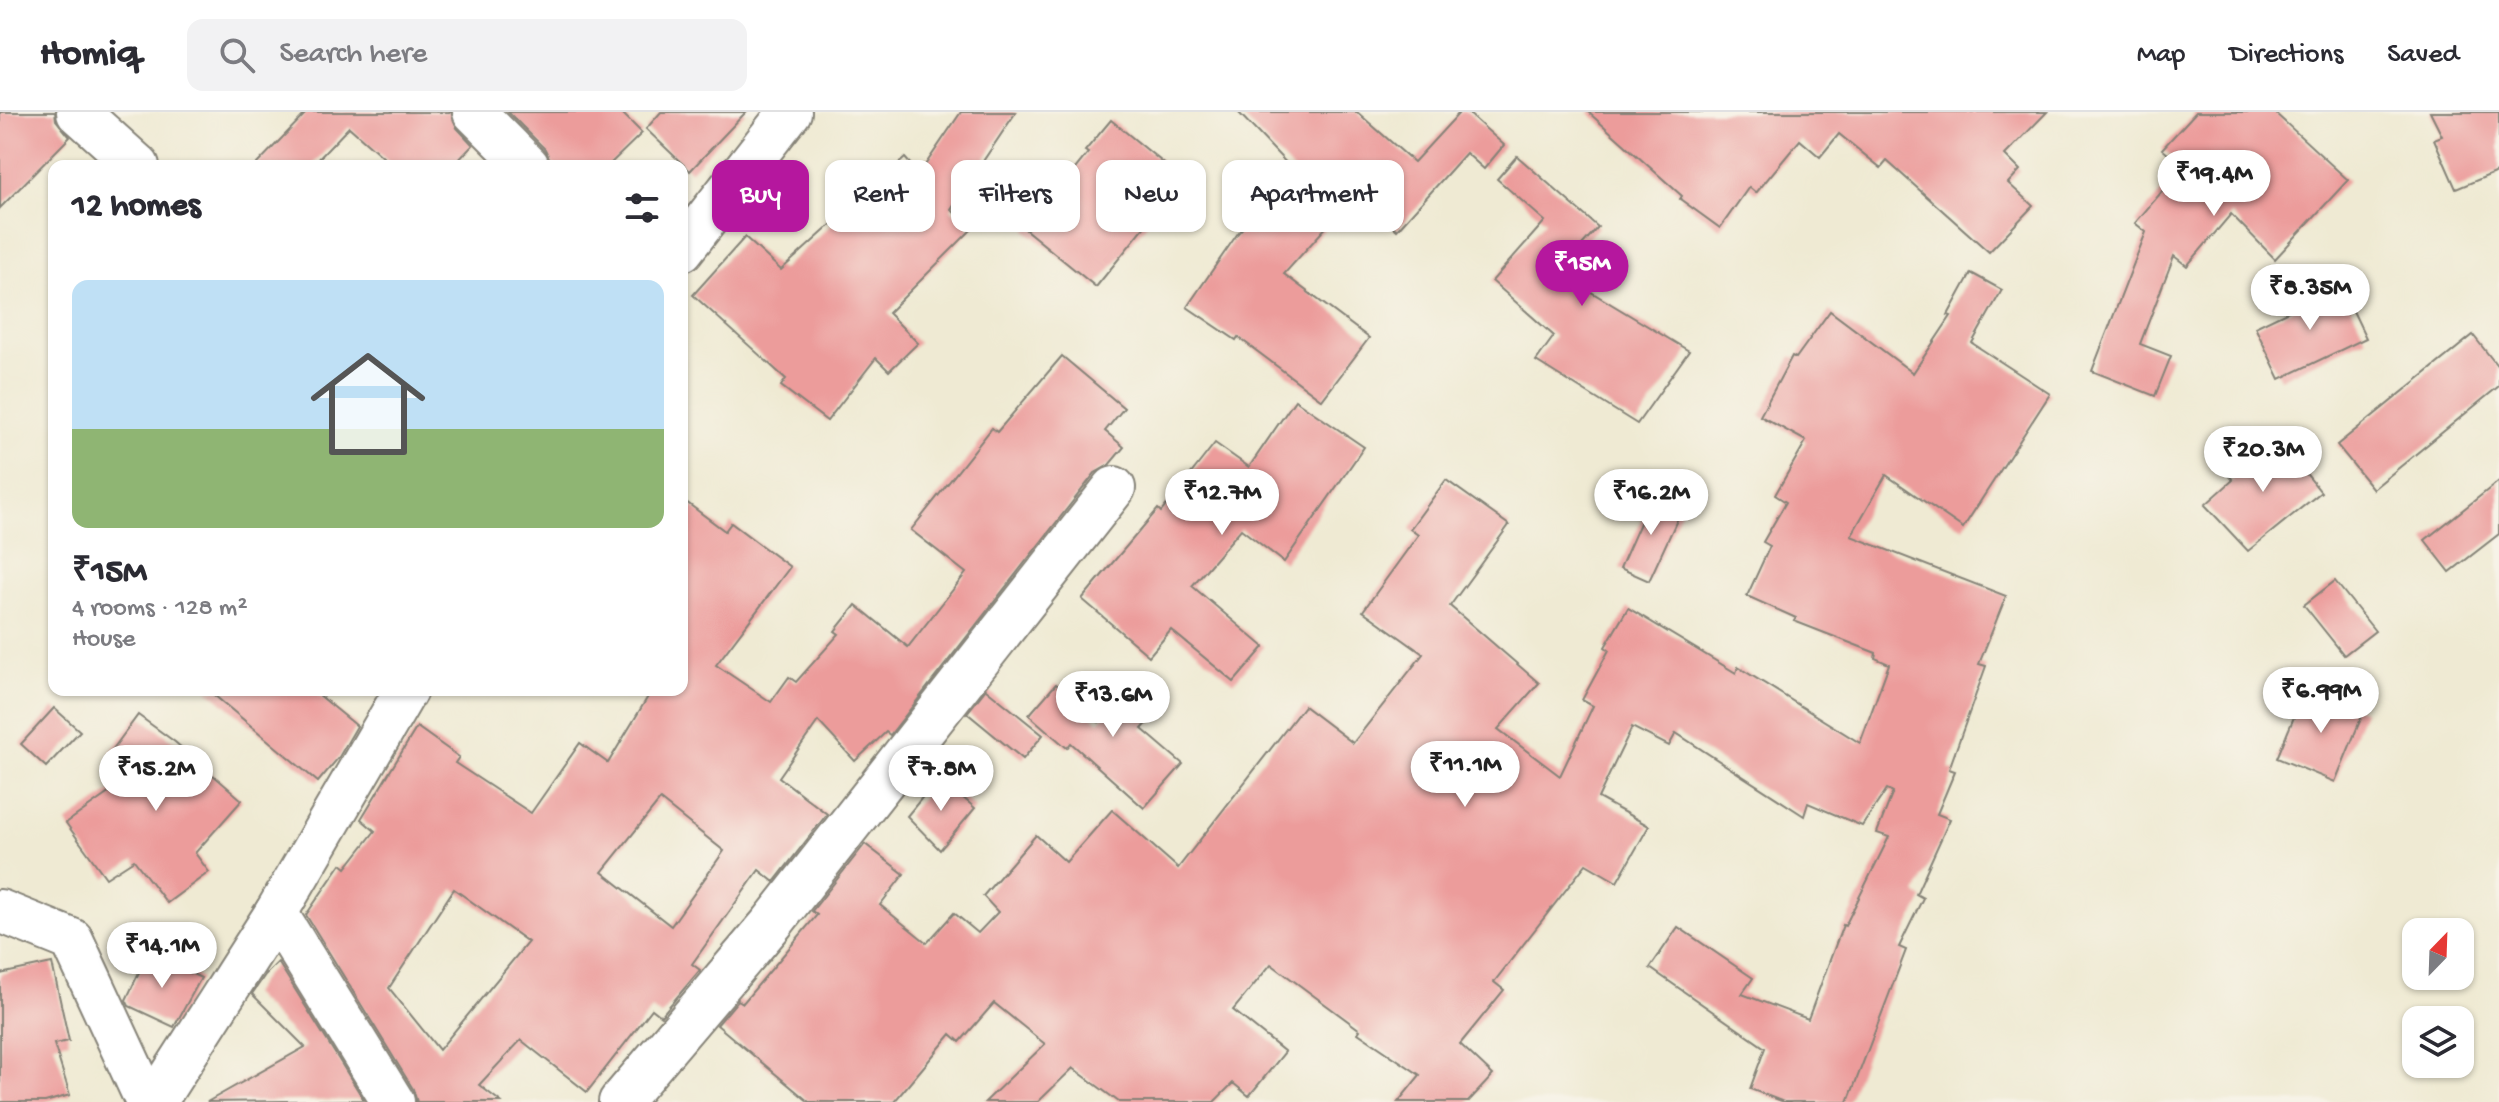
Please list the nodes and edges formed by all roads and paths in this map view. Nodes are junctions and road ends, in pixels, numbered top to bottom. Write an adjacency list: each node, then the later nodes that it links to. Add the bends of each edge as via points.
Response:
1 (78, 112): 4 (street)
2 (474, 112): 5 (street)
3 (790, 112): 6 (street)
4 (131, 160)
5 (522, 160)
6 (688, 242)
7 (1114, 488): 14 (street, via 772,923)
8 (403, 696): 10 (street)
9 (0, 911): 11 (street, via 72,940)
10 (276, 913): 12 (street); 13 (street)
11 (147, 1102)
12 (155, 1102)
13 (393, 1102)
14 (620, 1102)

